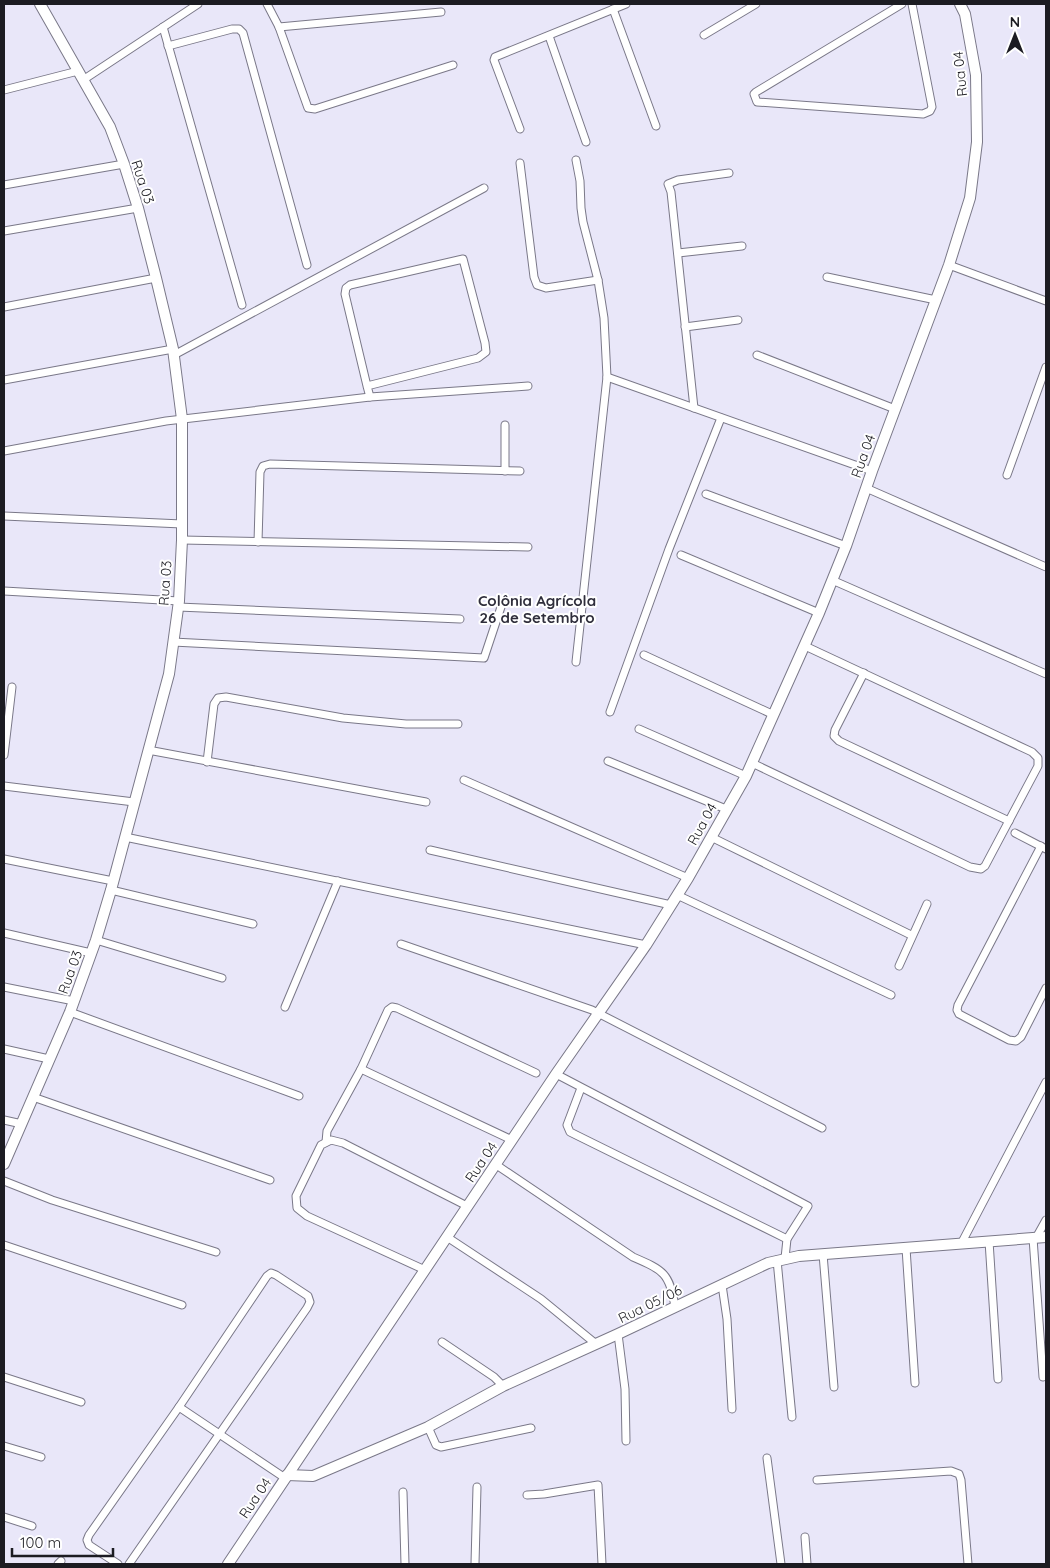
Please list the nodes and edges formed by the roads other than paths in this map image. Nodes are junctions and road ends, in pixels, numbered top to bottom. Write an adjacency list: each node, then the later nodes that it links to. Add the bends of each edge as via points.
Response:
1 (40, 4): 17 (street, Rua 03)
2 (198, 4): 11 (street)
3 (267, 4): 12 (street)
4 (626, 4): 9 (street)
5 (756, 4): 13 (street)
6 (902, 4): 7 (street, via 756,92 757,102 924,114 930,111 932,106)
7 (912, 4)
8 (960, 4): 33 (street, Rua 04, via 965,14 976,75 977,142 970,198)
9 (613, 9): 14 (street); 19 (street)
10 (441, 12): 12 (street)
11 (163, 27): 15 (street); 17 (street)
12 (279, 27): 16 (street, via 308,108 315,109)
13 (704, 35)
14 (549, 36): 20 (street, via 494,60); 21 (street)
15 (168, 46): 32 (street, via 232,29 239,28 243,33); 39 (street)
16 (453, 65)
17 (80, 76): 18 (street); 24 (street, Rua 03, via 110,127)
18 (4, 90)
19 (656, 126)
20 (520, 129)
21 (586, 142)
22 (576, 160): 36 (street, via 583,222)
23 (520, 163): 36 (street, via 537,285 546,288)
24 (124, 164): 26 (street); 28 (street, Rua 03)
25 (729, 173): 31 (street, via 668,184)
26 (4, 185)
27 (484, 188): 43 (street)
28 (138, 208): 29 (street); 35 (street, Rua 03)
29 (4, 231)
30 (742, 246): 31 (street)
31 (678, 253): 42 (street)
32 (307, 264)
33 (949, 265): 37 (street, Rua 04); 38 (street)
34 (827, 277): 37 (street)
35 (156, 278): 40 (street); 43 (street, Rua 03)
36 (598, 280): 46 (street, via 604,318)
37 (936, 300): 52 (street, Rua 04)
38 (1046, 301)
39 (242, 305)
40 (4, 307)
41 (738, 320): 42 (street)
42 (686, 326): 51 (street)
43 (173, 352): 47 (street); 54 (street, Rua 03)
44 (757, 355): 52 (street)
45 (1046, 368): 60 (street)
46 (606, 378): 51 (street); 80 (street)
47 (4, 380)
48 (367, 386): 48 (street, via 346,288 463,259 486,352 478,358); 50 (street)
49 (528, 386): 50 (street)
50 (370, 397): 54 (street)
51 (694, 408): 53 (street)
52 (895, 409): 59 (street, Rua 04)
53 (721, 418): 59 (street); 84 (street)
54 (182, 419): 56 (street); 64 (street, Rua 03)
55 (505, 425): 57 (street)
56 (4, 451)
57 (505, 471): 58 (street); 66 (street, via 263,466 260,472)
58 (520, 471)
59 (872, 472): 61 (street, Rua 04)
60 (1007, 475)
61 (866, 488): 67 (street, Rua 04); 70 (street)
62 (706, 494): 67 (street)
63 (4, 516): 64 (street)
64 (182, 524): 65 (street, Rua 03)
65 (182, 540): 66 (street); 73 (street, Rua 03)
66 (258, 542): 68 (street)
67 (846, 546): 71 (street, Rua 04)
68 (528, 547)
69 (681, 555): 75 (street)
70 (1046, 567)
71 (832, 580): 75 (street, Rua 04); 82 (street)
72 (4, 592): 73 (street)
73 (178, 604): 76 (street); 77 (street, Rua 03)
74 (502, 604): 77 (street, via 484,658)
75 (819, 613): 78 (street, Rua 04)
76 (460, 619)
77 (173, 642): 88 (street, Rua 03, via 169,674)
78 (804, 646): 81 (street); 85 (street, Rua 04)
79 (644, 655): 85 (street)
80 (576, 662)
81 (864, 673): 99 (street, via 1032,752 1038,758 1038,766); 99 (street, via 834,736)
82 (1046, 674)
83 (12, 687): 89 (street)
84 (610, 712)
85 (774, 715): 92 (street, Rua 04)
86 (458, 724): 91 (street, via 406,724 343,718 218,698 214,704)
87 (639, 729): 93 (street)
88 (148, 750): 91 (street); 96 (street, Rua 03)
89 (4, 755)
90 (608, 761): 98 (street)
91 (207, 762): 97 (street)
92 (752, 763): 93 (street, Rua 04); 99 (street, via 970,867 981,869 985,866)
93 (746, 776): 98 (street, Rua 04)
94 (464, 780): 106 (street)
95 (4, 786): 96 (street)
96 (134, 802): 101 (street, Rua 03)
97 (426, 802)
98 (726, 809): 102 (street, Rua 04)
99 (1009, 821)
100 (1015, 833): 103 (street)
101 (125, 837): 107 (street); 108 (street, Rua 03)
102 (710, 838): 106 (street, Rua 04); 114 (street)
103 (1044, 847): 122 (street, via 957,1010 959,1014 1016,1041)
104 (430, 850): 111 (street)
105 (4, 860): 108 (street)
106 (688, 878): 109 (street, Rua 04)
107 (338, 881): 117 (street); 125 (street)
108 (112, 886): 112 (street); 115 (street, Rua 03)
109 (677, 895): 111 (street, Rua 04); 123 (street)
110 (927, 904): 114 (street)
111 (671, 905): 117 (street, Rua 04)
112 (253, 924)
113 (4, 933): 118 (street)
114 (912, 935): 119 (street)
115 (96, 940): 118 (street, Rua 03); 120 (street)
116 (401, 944): 127 (street)
117 (646, 944): 127 (street, Rua 04)
118 (91, 954): 124 (street, Rua 03)
119 (899, 966)
120 (222, 978)
121 (4, 987): 124 (street)
122 (1046, 988)
123 (891, 995)
124 (74, 1001): 126 (street, Rua 03)
125 (285, 1007)
126 (70, 1012): 129 (street, Rua 03); 135 (street)
127 (598, 1014): 132 (street, Rua 04); 139 (street)
128 (4, 1049): 129 (street)
129 (49, 1059): 136 (street, Rua 03)
130 (361, 1068): 131 (street, via 392,1007); 140 (street); 141 (street, via 327,1131)
131 (536, 1072)
132 (556, 1074): 134 (street); 140 (street, Rua 04)
133 (1046, 1082): 152 (street)
134 (581, 1088): 150 (street, via 567,1125 570,1132); 150 (street, via 808,1206)
135 (299, 1096)
136 (32, 1097): 138 (street, Rua 03); 144 (street)
137 (4, 1120): 138 (street)
138 (22, 1124): 142 (street, Rua 03)
139 (822, 1128)
140 (512, 1140): 143 (street, Rua 04)
141 (326, 1142): 146 (street, via 343,1143); 158 (street, via 321,1145 296,1196 297,1208 307,1216)
142 (4, 1164)
143 (495, 1164): 146 (street, Rua 04); 161 (street, via 633,1257 658,1268 668,1277)
144 (270, 1180)
145 (4, 1181): 155 (street, via 52,1200)
146 (467, 1206): 148 (street, Rua 04)
147 (1046, 1220): 149 (street)
148 (447, 1237): 158 (street, Rua 04); 164 (street, via 541,1299)
149 (1038, 1238): 151 (street, Rua 05/06); 166 (street)
150 (787, 1239): 157 (street)
151 (989, 1241): 152 (street, Rua 05/06); 167 (street)
152 (961, 1244): 154 (street, Rua 05/06)
153 (4, 1245): 160 (street)
154 (906, 1248): 156 (street, Rua 05/06); 168 (street)
155 (216, 1252)
156 (823, 1254): 157 (street, Rua 05/06); 170 (street)
157 (781, 1259): 159 (street, Rua 05/06); 174 (street)
158 (424, 1270): 182 (street, Rua 04)
159 (722, 1285): 161 (street, Rua 05/06); 173 (street)
160 (182, 1305)
161 (674, 1307): 162 (street, Rua 05/06)
162 (618, 1334): 164 (street, Rua 05/06); 178 (street, via 625,1390)
163 (442, 1342): 169 (street)
164 (596, 1344): 169 (street, Rua 05/06)
165 (4, 1377): 171 (street)
166 (1043, 1377)
167 (998, 1379)
168 (915, 1383)
169 (503, 1386): 175 (street, Rua 05/06)
170 (834, 1387)
171 (81, 1402)
172 (179, 1407): 177 (street); 177 (street, via 267,1276 271,1273 276,1275 308,1296 310,1302); 190 (street, via 87,1540 89,1545)
173 (732, 1408)
174 (792, 1417)
175 (428, 1426): 176 (street, via 436,1446 440,1447); 182 (street, Rua 05/06, via 313,1476)
176 (532, 1428)
177 (220, 1434): 182 (street); 191 (street)
178 (626, 1441)
179 (4, 1446): 180 (street)
180 (40, 1457)
181 (767, 1458): 196 (street)
182 (286, 1477): 192 (street, Rua 04)
183 (817, 1480): 198 (street, via 951,1471 959,1474)
184 (478, 1487): 194 (street)
185 (404, 1492): 193 (street)
186 (527, 1495): 195 (street, via 598,1485)
187 (4, 1517): 188 (street)
188 (32, 1526)
189 (805, 1538): 197 (street)
190 (118, 1564)
191 (129, 1564)
192 (228, 1564)
193 (405, 1564)
194 (475, 1564)
195 (602, 1564)
196 (781, 1564)
197 (807, 1564)
198 (968, 1564)

